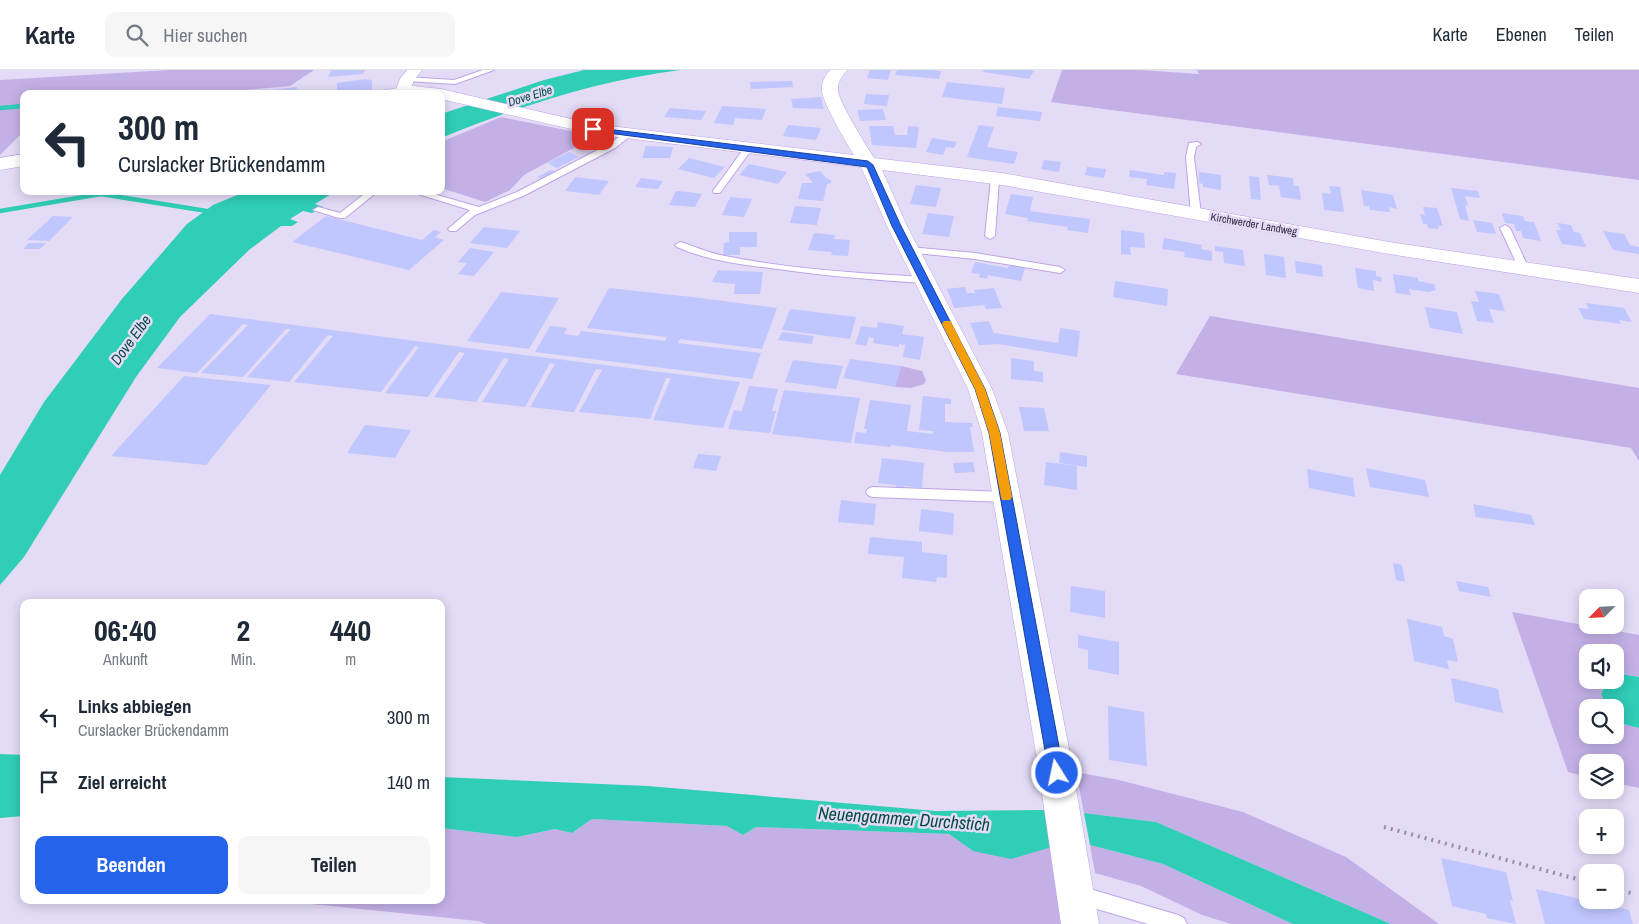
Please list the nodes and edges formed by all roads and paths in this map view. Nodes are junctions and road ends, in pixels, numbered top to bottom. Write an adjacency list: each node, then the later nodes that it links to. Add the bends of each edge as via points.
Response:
1 (490, 70): 3 (lane, via 455,82)
2 (839, 70): 10 (street, via 832,78 830,92)
3 (404, 84): 4 (street, Kirchwerder Landweg)
4 (426, 90)
5 (445, 95): 6 (street, Kirchwerder Landweg)
6 (629, 134): 8 (street, Kirchwerder Landweg); 17 (lane, via 520,194)
7 (1197, 144): 18 (lane, via 1192,145 1190,157)
8 (748, 149): 10 (street, Kirchwerder Landweg); 13 (lane)
9 (20, 161): 11 (street)
10 (868, 163): 12 (street, Kirchwerder Landweg); 23 (street)
11 (0, 164)
12 (995, 178): 18 (street, Kirchwerder Landweg); 21 (lane)
13 (717, 191)
14 (369, 195): 16 (lane, via 342,216)
15 (426, 195): 17 (lane)
16 (318, 210)
17 (480, 210): 20 (lane)
18 (1196, 214): 24 (street, Kirchwerder Landweg)
19 (1505, 228): 24 (lane)
20 (452, 229)
21 (990, 236)
22 (680, 245): 26 (lane, via 719,258 880,278)
23 (909, 250): 25 (lane, via 975,256); 26 (street)
24 (1524, 269): 27 (street, Kirchwerder Landweg)
25 (1060, 270)
26 (924, 280): 29 (street, via 980,389 995,433)
27 (1639, 286)
28 (872, 492): 29 (lane)
29 (1006, 497): 34 (street)
30 (1384, 828): 31 (path)
31 (1579, 880)
32 (1624, 891): 33 (path)
33 (1635, 894)
34 (1078, 909): 35 (lane)
35 (1178, 924)

